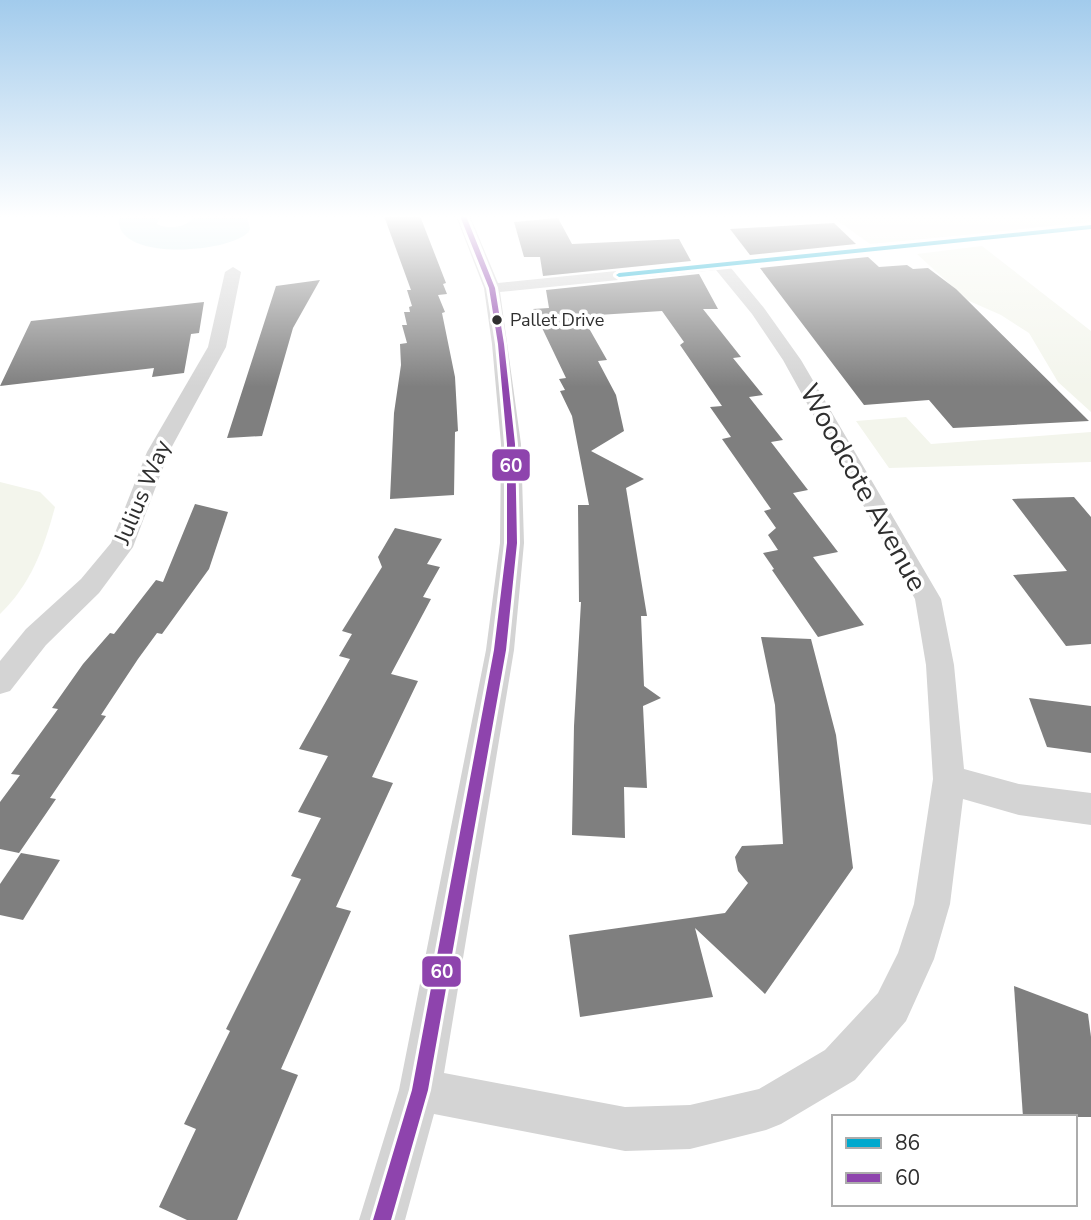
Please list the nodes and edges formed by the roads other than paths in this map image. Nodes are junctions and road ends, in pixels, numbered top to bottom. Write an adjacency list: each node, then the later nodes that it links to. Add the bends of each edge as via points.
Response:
1 (233, 272): 6 (street, Julius Way, via 218,347 158,452 121,547)
2 (486, 273): 5 (street)
3 (641, 273): 5 (street)
4 (727, 273): 7 (street, Woodcote Avenue, via 792,360 928,599 940,665)
5 (492, 288): 9 (street, via 511,444 512,543 500,650)
6 (0, 682)
7 (949, 779): 8 (street, via 1045,806); 9 (street, Woodcote Avenue, via 932,904 915,959 892,1007 841,1065 766,1109 690,1127 625,1129)
8 (1091, 809)
9 (420, 1090): 10 (street)
10 (382, 1220)

